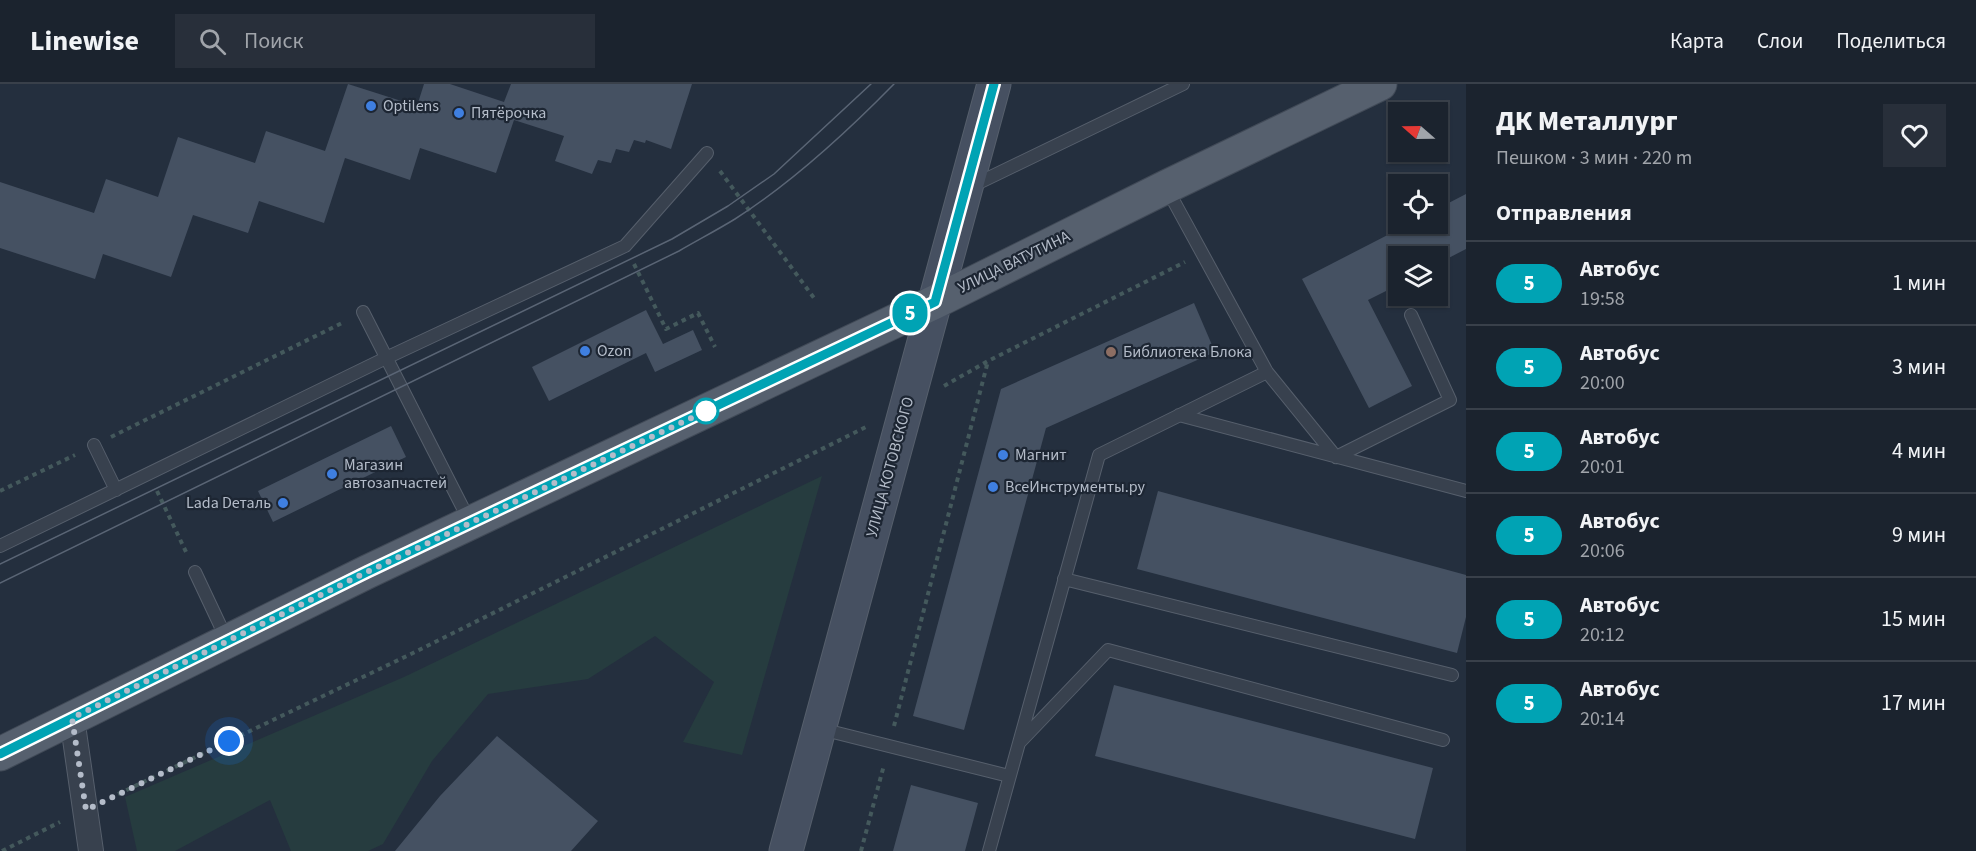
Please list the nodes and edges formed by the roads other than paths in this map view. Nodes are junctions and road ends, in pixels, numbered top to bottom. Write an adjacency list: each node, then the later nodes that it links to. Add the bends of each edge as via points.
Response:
1 (994, 84): 6 (main road, УЛИЦА КОТОВСКОГО)
2 (1183, 84): 6 (lane)
3 (1380, 84): 5 (main road, УЛИЦА ВАТУТИНА)
4 (707, 153): 10 (lane, via 625,246)
5 (1166, 187): 7 (main road, УЛИЦА ВАТУТИНА); 11 (lane)
6 (966, 189): 7 (main road, УЛИЦА КОТОВСКОГО)
7 (935, 302): 17 (main road, УЛИЦА ВАТУТИНА); 24 (main road, УЛИЦА КОТОВСКОГО)
8 (363, 312): 10 (lane)
9 (1410, 315): 14 (lane, via 1450,400)
10 (386, 358): 15 (lane); 17 (lane)
11 (1267, 372): 12 (lane); 14 (lane)
12 (1179, 415): 14 (lane); 20 (lane, via 1099,455)
13 (94, 445): 15 (lane)
14 (1336, 457): 16 (lane)
15 (116, 490): 18 (lane)
16 (1466, 491)
17 (470, 523): 21 (main road, УЛИЦА ВАТУТИНА)
18 (0, 546)
19 (195, 572): 21 (lane)
20 (1064, 579): 22 (lane); 26 (lane)
21 (227, 641): 23 (main road, УЛИЦА ВАТУТИНА)
22 (1452, 675)
23 (72, 718): 27 (main road, УЛИЦА ВАТУТИНА); 29 (street)
24 (820, 728): 28 (lane); 30 (main road, УЛИЦА КОТОВСКОГО)
25 (1443, 741): 26 (lane, via 1108,650)
26 (1018, 744): 28 (lane)
27 (0, 754)
28 (1009, 776): 31 (lane)
29 (91, 851)
30 (786, 851)
31 (989, 851)

